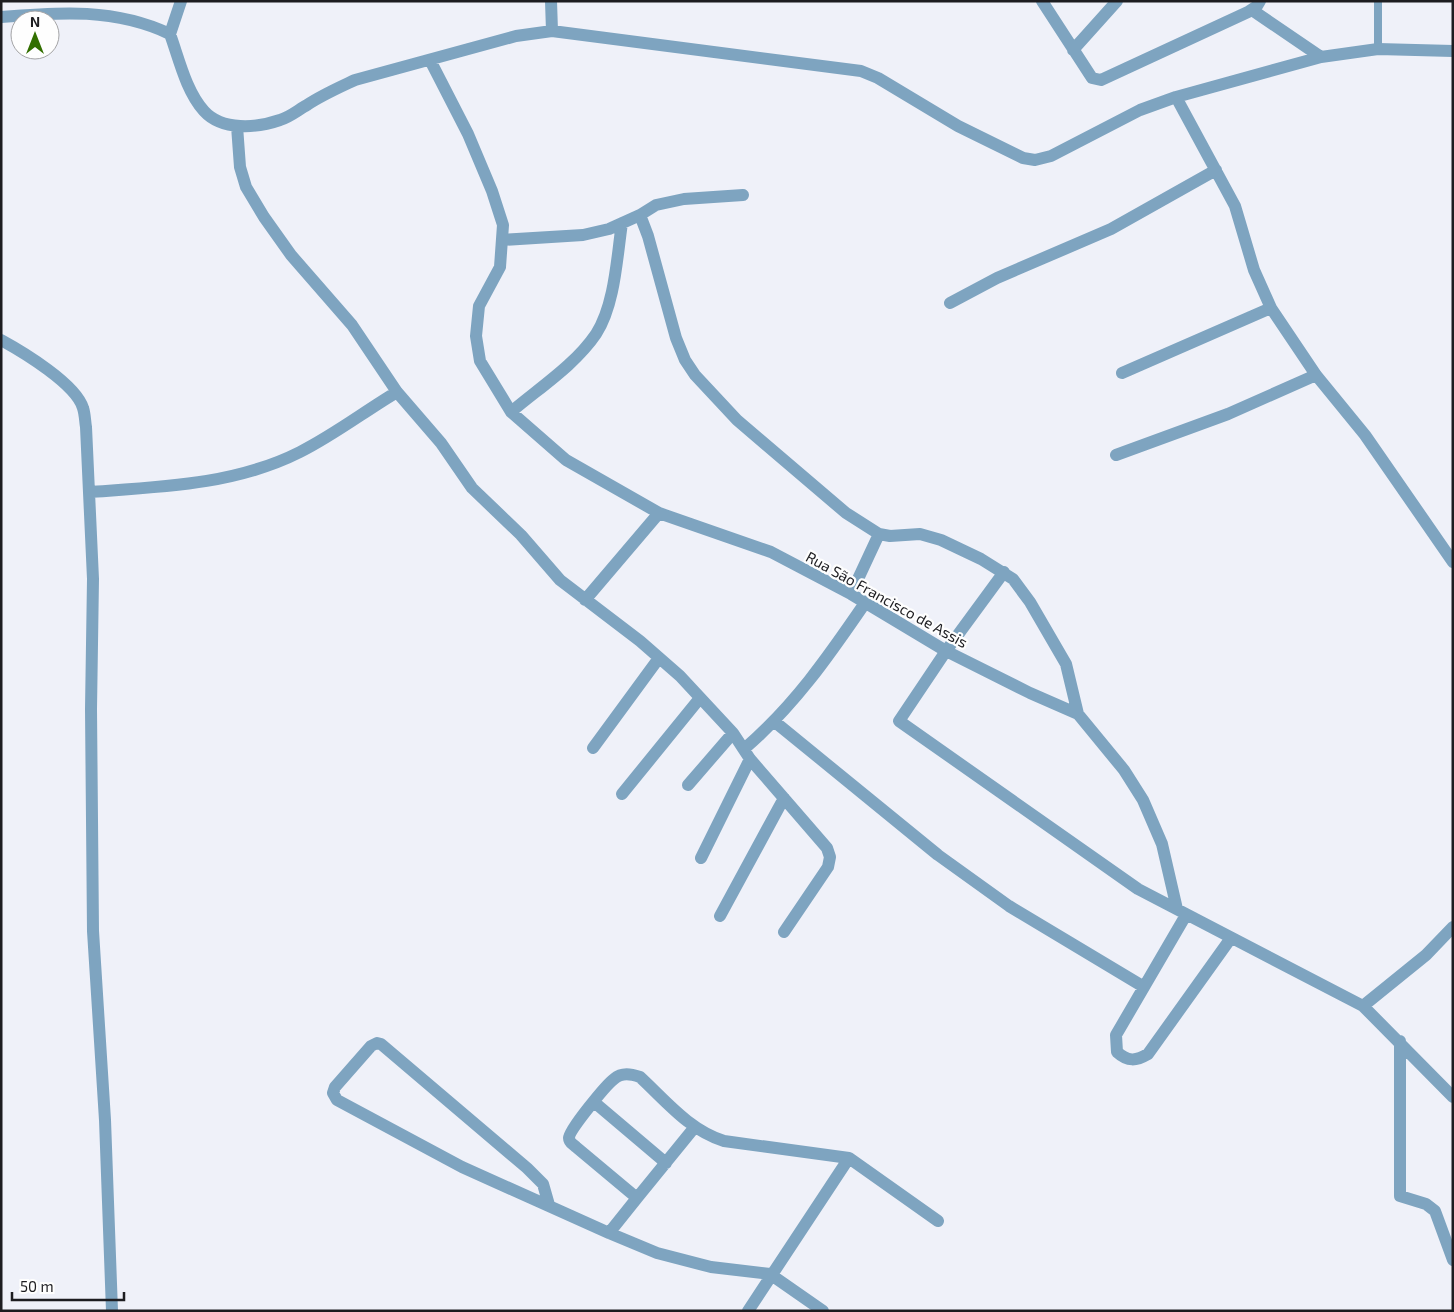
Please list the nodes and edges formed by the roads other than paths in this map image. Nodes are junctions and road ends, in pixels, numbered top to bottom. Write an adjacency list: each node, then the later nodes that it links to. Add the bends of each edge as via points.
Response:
1 (181, 1): 9 (street)
2 (552, 1): 8 (street)
3 (1042, 1): 11 (street)
4 (1117, 1): 11 (street)
5 (1378, 1): 10 (lane)
6 (1256, 6): 11 (street, via 1104,79 1092,78); 13 (street)
7 (1, 17): 9 (street, via 97,13 153,26)
8 (552, 31): 14 (street, via 516,36); 15 (street, via 861,71 990,143 1023,158 1036,160 1051,156 1140,110)
9 (170, 34): 16 (street, via 200,105 214,119)
10 (1378, 49): 12 (street); 13 (street)
11 (1073, 50)
12 (1453, 51)
13 (1322, 57): 15 (street)
14 (430, 60): 16 (street, via 355,80 282,120 260,126); 21 (street, Rua São Francisco de Assis, via 468,134 492,191 502,225)
15 (1176, 97): 17 (street)
16 (237, 126): 27 (street, via 240,167 246,188 291,255 352,325)
17 (1216, 170): 22 (street, via 1111,229 997,278); 23 (street, via 1240,218 1254,270)
18 (743, 195): 19 (street, via 684,199 656,205)
19 (640, 215): 20 (street); 32 (street, via 676,338 695,375 788,465 846,513)
20 (622, 223): 21 (street, via 583,234); 28 (street, via 613,289 596,333 578,355)
21 (502, 240): 28 (street, Rua São Francisco de Assis, via 500,267 479,306 476,336 480,361)
22 (950, 303)
23 (1271, 308): 25 (street); 26 (street)
24 (1, 340): 30 (street, via 31,357 74,392 83,407)
25 (1122, 373)
26 (1316, 375): 29 (street, via 1228,414); 33 (street, via 1366,435)
27 (397, 392): 30 (street, via 301,451 262,468 200,482); 36 (street, via 441,444 472,488 521,535 560,580)
28 (511, 412): 31 (street, Rua São Francisco de Assis, via 566,460)
29 (1116, 455)
30 (89, 492): 69 (street, via 93,579 93,931 105,1120)
31 (659, 513): 35 (street, Rua São Francisco de Assis, via 771,552); 36 (street)
32 (880, 534): 34 (street, via 920,534 973,555); 35 (street)
33 (1453, 562)
34 (1004, 572): 38 (street); 41 (street, via 1030,602 1066,664)
35 (851, 594): 37 (street, Rua São Francisco de Assis)
36 (585, 600): 39 (street)
37 (865, 603): 38 (street, Rua São Francisco de Assis); 42 (street, via 825,661)
38 (946, 651): 41 (street, Rua São Francisco de Assis); 50 (street, via 899,721 1138,889)
39 (660, 658): 40 (street); 44 (street)
40 (700, 698): 43 (street); 47 (street)
41 (1078, 714): 50 (street, Rua São Francisco de Assis, via 1144,800 1162,844)
42 (775, 722): 45 (street); 55 (street, via 938,855 1009,906)
43 (733, 733): 45 (street); 46 (street)
44 (594, 748)
45 (747, 754): 48 (street); 49 (street)
46 (688, 785)
47 (622, 794)
48 (784, 798): 51 (street); 53 (street, via 827,848 831,862)
49 (701, 858)
50 (1182, 912): 54 (street); 55 (street)
51 (720, 916)
52 (1453, 927): 56 (street, via 1426,955)
53 (784, 932)
54 (1231, 938): 55 (street, via 1148,1054 1131,1060 1117,1052 1116,1035); 56 (street)
55 (1144, 987)
56 (1363, 1006): 57 (street)
57 (1400, 1041): 58 (street); 67 (street, via 1400,1196 1426,1204 1435,1211)
58 (1453, 1097)
59 (594, 1102): 60 (street, via 614,1079 630,1074 640,1077); 62 (street); 63 (street, via 570,1131 570,1142)
60 (694, 1128): 61 (street, via 724,1141); 62 (street)
61 (849, 1158): 65 (street); 68 (street)
62 (666, 1163): 63 (street)
63 (637, 1198): 66 (street)
64 (549, 1205): 64 (street, via 543,1184 528,1168 381,1044 370,1046 335,1087 333,1093 337,1100 462,1167); 66 (street)
65 (938, 1221)
66 (609, 1233): 68 (street, via 657,1253 711,1267)
67 (1453, 1260)
68 (770, 1274): 70 (street); 71 (street)
69 (112, 1311)
70 (748, 1311)
71 (823, 1311)

